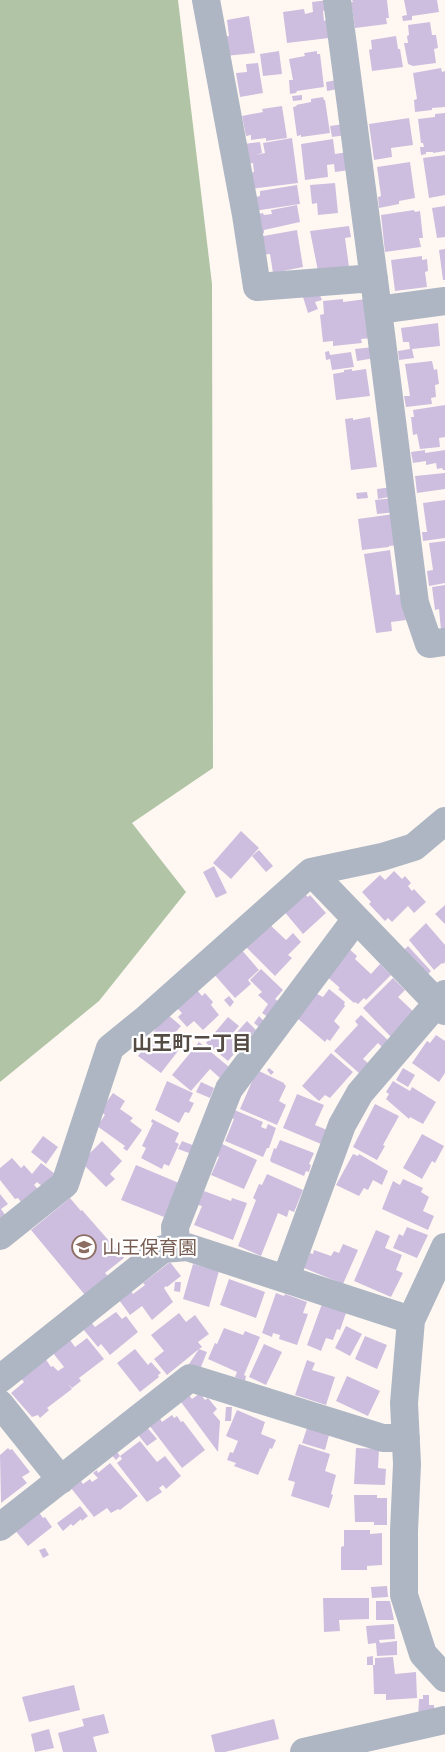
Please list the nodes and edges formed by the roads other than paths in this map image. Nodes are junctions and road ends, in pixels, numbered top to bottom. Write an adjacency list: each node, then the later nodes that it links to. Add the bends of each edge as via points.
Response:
1 (206, 0): 3 (street, via 257,287)
2 (336, 0): 3 (street)
3 (374, 278): 5 (street)
4 (445, 301): 5 (street)
5 (378, 310): 6 (street, via 415,603 428,644)
6 (445, 642)
7 (445, 821): 8 (street, via 414,847)
8 (311, 872): 9 (street); 11 (street, via 110,1048 65,1184)
9 (356, 919): 10 (street); 12 (street, via 229,1090 175,1227)
10 (443, 1003): 14 (street, via 360,1093 342,1125)
11 (0, 1236)
12 (176, 1246): 14 (street); 16 (street, via 163,1248)
13 (445, 1247): 15 (street)
14 (286, 1278): 15 (street)
15 (411, 1320): 18 (street, via 404,1403)
16 (0, 1379)
17 (0, 1404): 19 (street)
18 (406, 1438): 19 (street, via 383,1438 190,1378); 21 (street, via 404,1596 423,1654)
19 (62, 1480): 20 (street)
20 (0, 1527)
21 (445, 1678)
22 (445, 1720): 23 (street)
23 (304, 1752)

